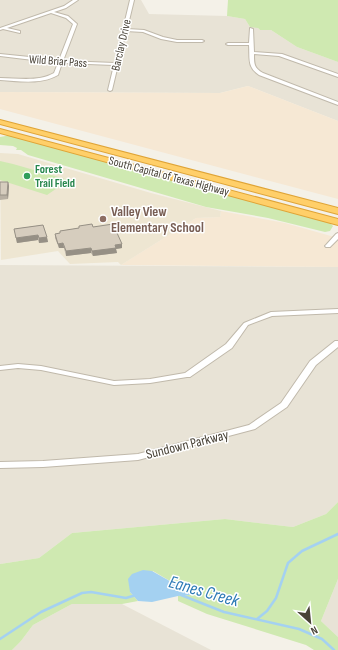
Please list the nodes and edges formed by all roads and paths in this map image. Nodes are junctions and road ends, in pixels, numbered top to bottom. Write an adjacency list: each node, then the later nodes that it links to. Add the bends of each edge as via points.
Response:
1 (76, 0): 3 (street)
2 (132, 0): 6 (street, Barclay Drive)
3 (51, 12): 4 (street); 13 (street, via 67,17 75,24)
4 (2, 28): 7 (street)
5 (251, 29): 10 (street)
6 (125, 30): 8 (street, via 146,32 172,40); 14 (street, Barclay Drive)
7 (19, 32)
8 (202, 41)
9 (228, 44): 10 (street)
10 (252, 44): 11 (street)
11 (252, 53): 15 (street, via 280,55); 18 (street, via 252,65 257,72)
12 (0, 55): 13 (street, Wild Briar Pass)
13 (61, 62): 14 (street, Wild Briar Pass); 16 (street, via 52,77)
14 (117, 64): 17 (street, Barclay Drive)
15 (338, 76)
16 (0, 79)
17 (110, 90)
18 (338, 104)
19 (0, 122): 21 (highway, South Capital of Texas Highway)
20 (0, 130): 22 (highway, South Capital of Texas Highway)
21 (338, 212)
22 (338, 222)
23 (338, 235): 24 (street)
24 (328, 246)
25 (338, 311): 27 (street, via 271,314 246,324 229,346 187,375 150,381 114,382 41,368)
26 (338, 343): 28 (street, Sundown Parkway, via 313,363 284,405 252,427 138,457)
27 (0, 368)
28 (0, 465)

